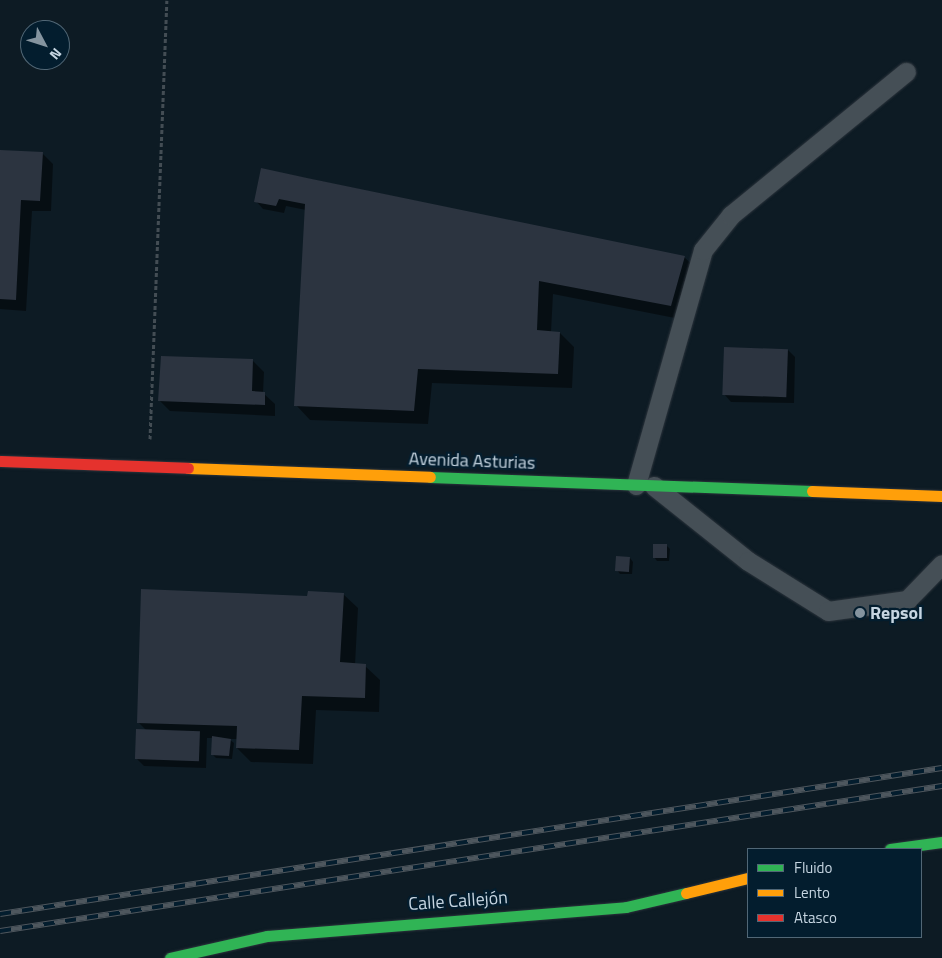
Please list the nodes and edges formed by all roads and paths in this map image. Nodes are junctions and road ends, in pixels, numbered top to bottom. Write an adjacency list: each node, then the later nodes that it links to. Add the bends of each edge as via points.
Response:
1 (167, 0): 4 (path)
2 (906, 72): 5 (lane, via 731,215 704,250)
3 (0, 461): 4 (main road, Avenida Asturias)
4 (149, 467): 5 (main road, Avenida Asturias)
5 (645, 485): 6 (main road, Avenida Asturias); 7 (lane, via 748,562 828,611 907,600)
6 (942, 496)
7 (942, 564)
8 (942, 842): 9 (main road)
9 (897, 848)
10 (747, 878): 11 (main road, Calle Callejón, via 626,907 267,936)
11 (170, 958)

